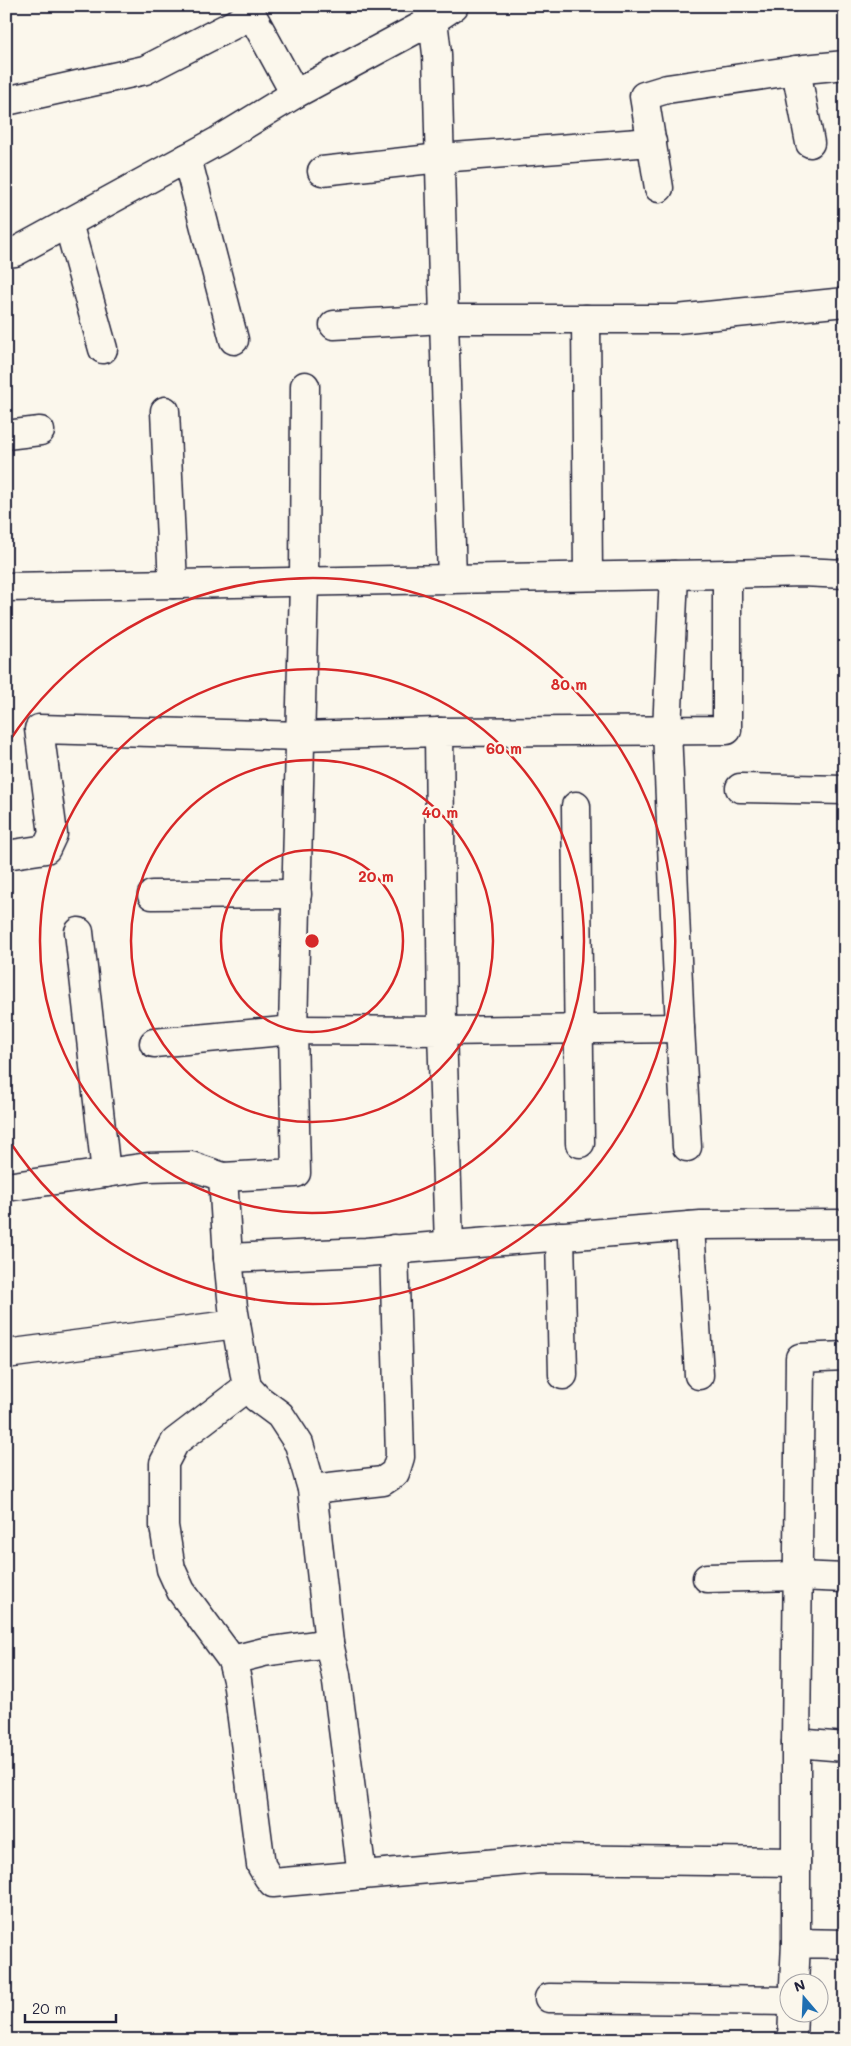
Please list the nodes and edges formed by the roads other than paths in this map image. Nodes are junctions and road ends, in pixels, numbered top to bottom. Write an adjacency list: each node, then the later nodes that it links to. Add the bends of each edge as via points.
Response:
1 (249, 11): 5 (street); 6 (street, via 145,70)
2 (438, 11): 5 (street); 10 (street)
3 (845, 65): 4 (street)
4 (796, 70): 7 (street, via 667,89 644,96); 8 (street)
5 (296, 94): 9 (street)
6 (6, 100)
7 (652, 142): 10 (street); 12 (street)
8 (810, 143)
9 (187, 158): 13 (street); 19 (street)
10 (440, 158): 11 (street); 16 (street)
11 (322, 171)
12 (660, 188)
13 (68, 223): 14 (street, via 15,252); 20 (street)
14 (6, 253)
15 (845, 302): 17 (street, via 677,319)
16 (444, 319): 17 (street); 18 (street); 29 (street)
17 (586, 319): 28 (street)
18 (334, 325)
19 (234, 340)
20 (103, 349)
21 (306, 386): 30 (street)
22 (165, 412): 31 (street)
23 (40, 431): 24 (street)
24 (6, 435)
25 (726, 574): 26 (street); 27 (street); 33 (street, via 727,730)
26 (845, 574)
27 (674, 575): 28 (street); 33 (street)
28 (588, 576): 29 (street)
29 (452, 579): 30 (street)
30 (304, 582): 31 (street); 35 (street)
31 (173, 584): 32 (street)
32 (6, 588)
33 (667, 731): 34 (street); 43 (street)
34 (438, 732): 35 (street); 46 (street)
35 (300, 736): 39 (street, via 39,729 53,834 46,849); 40 (street)
36 (740, 788): 37 (street)
37 (845, 790)
38 (576, 806): 45 (street)
39 (6, 854)
40 (296, 894): 41 (street); 44 (street)
41 (152, 896)
42 (79, 932): 50 (street)
43 (680, 1028): 45 (street); 49 (street)
44 (293, 1030): 46 (street); 47 (street); 51 (street, via 296,1173)
45 (579, 1030): 46 (street); 48 (street)
46 (442, 1031): 56 (street)
47 (154, 1043)
48 (580, 1144)
49 (687, 1147)
50 (106, 1173): 51 (street, via 148,1167 191,1166); 52 (street)
51 (223, 1177): 58 (street)
52 (6, 1187)
53 (845, 1224): 54 (street)
54 (690, 1226): 55 (street); 63 (street)
55 (560, 1236): 56 (street); 62 (street)
56 (449, 1245): 57 (street)
57 (394, 1249): 58 (street); 65 (street, via 400,1457 395,1473 383,1481)
58 (228, 1258): 59 (street)
59 (236, 1324): 60 (street); 64 (street)
60 (6, 1354)
61 (845, 1356): 66 (street, via 800,1358)
62 (563, 1375)
63 (699, 1375)
64 (248, 1387): 65 (street, via 280,1415 299,1444); 70 (street, via 175,1442 164,1463 164,1526 171,1569 181,1590)
65 (312, 1489): 69 (street)
66 (798, 1576): 67 (street); 68 (street); 71 (street)
67 (707, 1578)
68 (845, 1578)
69 (329, 1644): 70 (street, via 264,1652); 74 (street, via 336,1675)
70 (232, 1660): 74 (street, via 257,1842 261,1865 268,1877 274,1882)
71 (796, 1744): 72 (street); 73 (street)
72 (845, 1747)
73 (796, 1862): 74 (street, via 541,1859); 75 (street)
74 (362, 1875)
75 (796, 1943): 76 (street); 77 (street)
76 (845, 1944)
77 (794, 1974)
78 (549, 1998): 79 (street)
79 (778, 2001)
80 (793, 2024): 81 (street)
81 (792, 2040)

